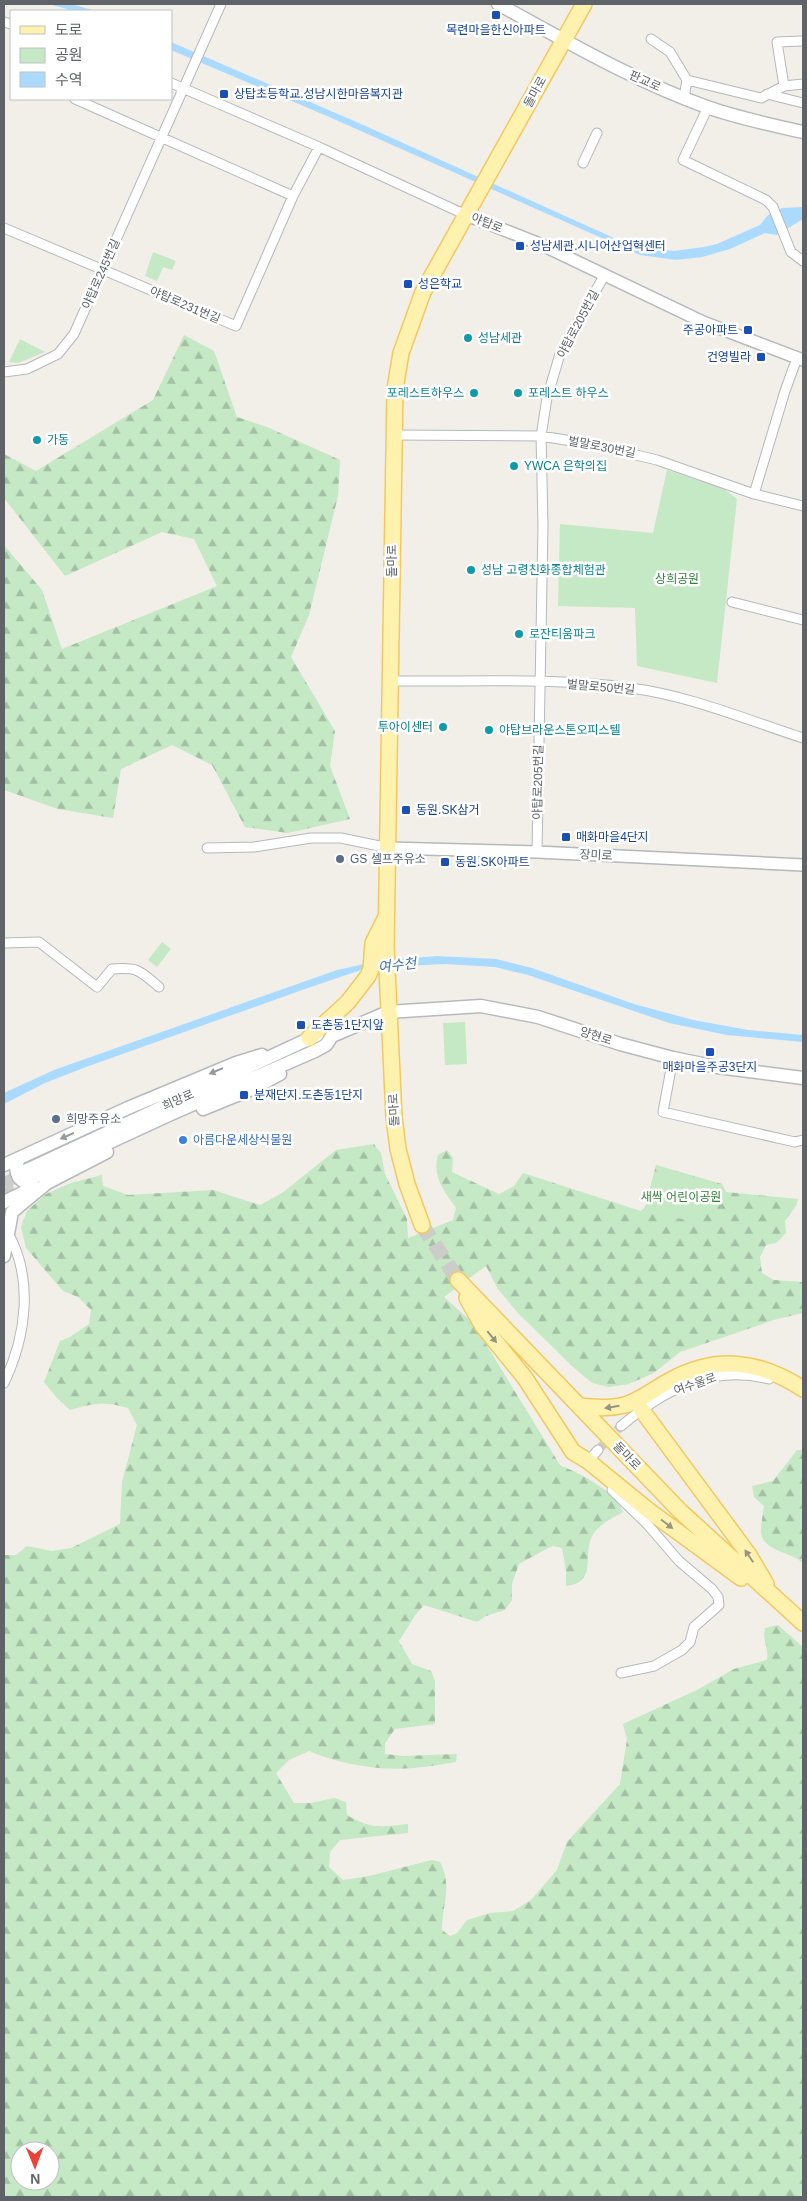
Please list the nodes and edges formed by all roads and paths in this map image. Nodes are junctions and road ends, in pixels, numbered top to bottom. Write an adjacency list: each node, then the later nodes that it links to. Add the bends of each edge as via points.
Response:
1 (221, 4): 11 (street, 야탑로245번길)
2 (498, 4): 5 (main road, 판교로)
3 (581, 7): 5 (main road, 돌마로)
4 (651, 38): 7 (street, via 670,52)
5 (564, 40): 13 (main road, 판교로, via 630,75); 23 (main road, 돌마로)
6 (803, 42): 10 (street, via 777,42)
7 (687, 80): 12 (street, via 761,98); 13 (street)
8 (172, 83): 11 (street, 야탑로)
9 (803, 84): 10 (street)
10 (784, 86): 12 (street)
11 (183, 88): 19 (street, 야탑로245번길); 20 (street, 야탑로)
12 (767, 94): 15 (street)
13 (684, 98): 16 (main road, 판교로)
14 (77, 100): 19 (street)
15 (803, 104)
16 (708, 107): 17 (main road, 판교로); 25 (street, via 683,160 766,200 773,207 791,252)
17 (803, 132)
18 (597, 133): 21 (street)
19 (161, 137): 22 (street); 26 (street, 야탑로245번길)
20 (319, 147): 22 (street, 야탑로231번길); 23 (street, 야탑로)
21 (583, 163)
22 (293, 196): 26 (street, 야탑로231번길, via 236,326)
23 (466, 215): 27 (street, 야탑로, via 540,244); 30 (main road, 돌마로, via 422,292 409,329 395,389)
24 (4, 228): 26 (street, 야탑로231번길)
25 (803, 261)
26 (104, 270): 29 (street, 야탑로245번길, via 74,334 58,354 27,369)
27 (604, 276): 28 (street, 야탑로, via 703,322); 31 (street, 야탑로205번길, via 560,354 547,398)
28 (800, 359): 32 (street, via 785,391)
29 (4, 372)
30 (393, 434): 31 (street, 벌말로30번길); 36 (main road, 돌마로)
31 (541, 436): 32 (street, 벌말로30번길, via 617,449); 37 (street, 야탑로205번길)
32 (754, 494): 33 (street, 벌말로30번길)
33 (803, 506)
34 (732, 602): 35 (street)
35 (803, 620)
36 (392, 681): 37 (street, 벌말로50번길); 40 (main road, 돌마로)
37 (540, 682): 38 (street, 벌말로50번길, via 650,692 696,702); 41 (street, 야탑로205번길)
38 (803, 738)
39 (207, 848): 40 (street, via 254,848 311,838 341,838)
40 (389, 848): 41 (street, 장미로); 43 (main road, 돌마로)
41 (537, 852): 42 (street, 장미로)
42 (803, 865)
43 (387, 916): 46 (main road, 돌마로); 47 (main road, via 373,943 368,976)
44 (4, 943): 45 (street, via 39,942 97,987 112,969 125,968 138,969)
45 (159, 987)
46 (388, 1012): 47 (main road, 희망로, via 332,1036 321,1034); 49 (main road, 양현로, via 481,1006 538,1017); 57 (main road, 돌마로, via 398,1149)
47 (312, 1044): 48 (main road, 희망로); 54 (main road, via 288,1069 252,1089 179,1118); 55 (main road, 희망로)
48 (295, 1045): 52 (main road, one-way to 52, via 236,1063); 55 (main road, 희망로)
49 (673, 1058): 50 (main road, 양현로); 51 (street, via 663,1112 795,1142)
50 (803, 1078)
51 (803, 1140)
52 (19, 1158): 53 (main road); 55 (main road, via 16,1174 20,1180)
53 (4, 1165)
54 (79, 1167): 55 (main road); 58 (main road, via 47,1183 12,1212)
55 (30, 1179): 56 (main road)
56 (4, 1202)
57 (422, 1225)
58 (8, 1233): 59 (main road); 60 (street, via 22,1269 24,1305 16,1355)
59 (4, 1256)
60 (4, 1383)
61 (803, 1389): 63 (main road, one-way to 63, via 763,1368 734,1363 704,1366 625,1405 604,1409)
62 (803, 1397): 64 (street, 여수울로, via 778,1381 730,1374 710,1377 665,1394)
63 (579, 1406): 67 (main road, 돌마로, one-way to 67, via 458,1280 482,1325 525,1378 573,1452); 68 (main road, 돌마로, via 680,1511)
64 (642, 1409): 65 (street, 여수울로); 68 (main road, one-way to 64, via 750,1555)
65 (622, 1426)
66 (598, 1450): 67 (street)
67 (588, 1461): 68 (main road, one-way to 68, via 694,1545); 70 (street, via 679,1561 718,1597 718,1605 694,1628 690,1642 682,1650 654,1666)
68 (774, 1598): 69 (main road, 돌마로)
69 (803, 1623)
70 (621, 1673)

